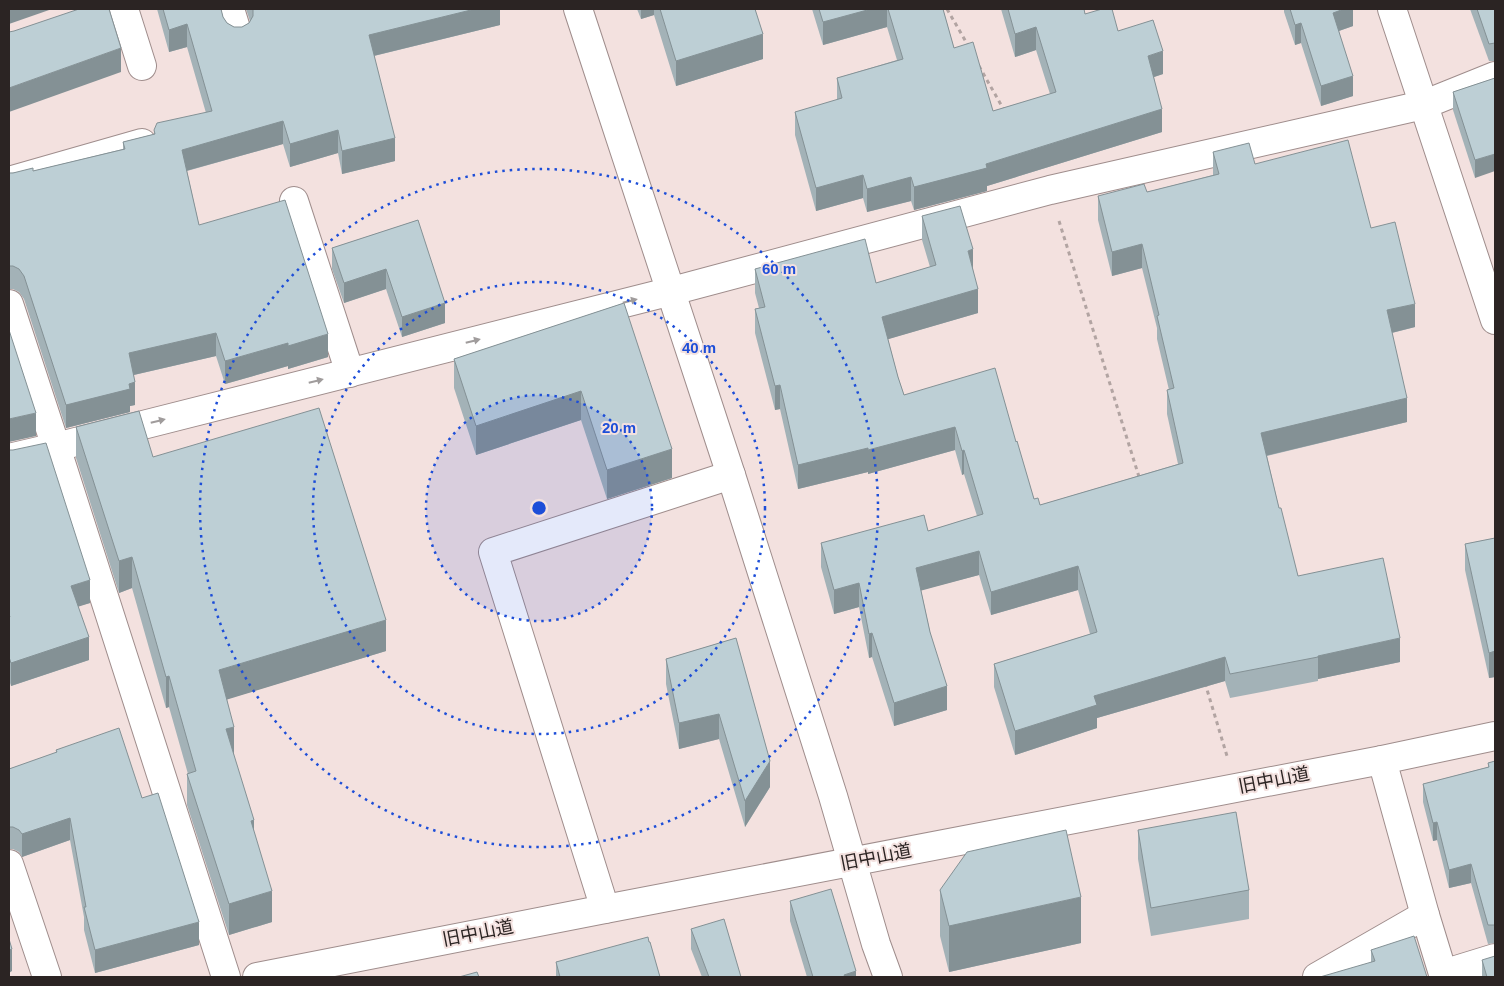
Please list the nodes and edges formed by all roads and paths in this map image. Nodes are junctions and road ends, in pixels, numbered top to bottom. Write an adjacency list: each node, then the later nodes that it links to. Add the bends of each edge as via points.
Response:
1 (124, 9): 9 (street)
2 (230, 9): 6 (street)
3 (578, 9): 17 (street)
4 (947, 9): 7 (path)
5 (1392, 9): 11 (street)
6 (238, 35)
7 (971, 52)
8 (976, 60): 12 (path)
9 (142, 66)
10 (1495, 76): 11 (street)
11 (1424, 105): 15 (street); 19 (street)
12 (1006, 112)
13 (142, 143): 14 (street)
14 (9, 181)
15 (1050, 190): 17 (street); 24 (path)
16 (294, 201): 20 (street)
17 (672, 290): 20 (street, one-way to 17); 23 (street)
18 (9, 304): 21 (street)
19 (1495, 320)
20 (350, 373): 21 (street, one-way to 20)
21 (56, 447): 22 (street); 36 (street)
22 (9, 458)
23 (731, 475): 29 (street); 31 (street, via 493,552)
24 (1142, 484)
25 (1204, 683): 28 (path)
26 (1495, 736): 27 (street, 旧中山道)
27 (1382, 760): 28 (street, 旧中山道); 32 (street)
28 (1237, 788): 29 (street, 旧中山道)
29 (852, 862): 31 (street, 旧中山道); 38 (street)
30 (9, 864): 35 (street)
31 (605, 908): 37 (street, 旧中山道)
32 (1425, 915): 34 (street); 39 (street)
33 (1495, 958): 34 (street)
34 (1444, 976)
35 (46, 977)
36 (226, 977)
37 (257, 977)
38 (888, 977)
39 (1317, 977)

